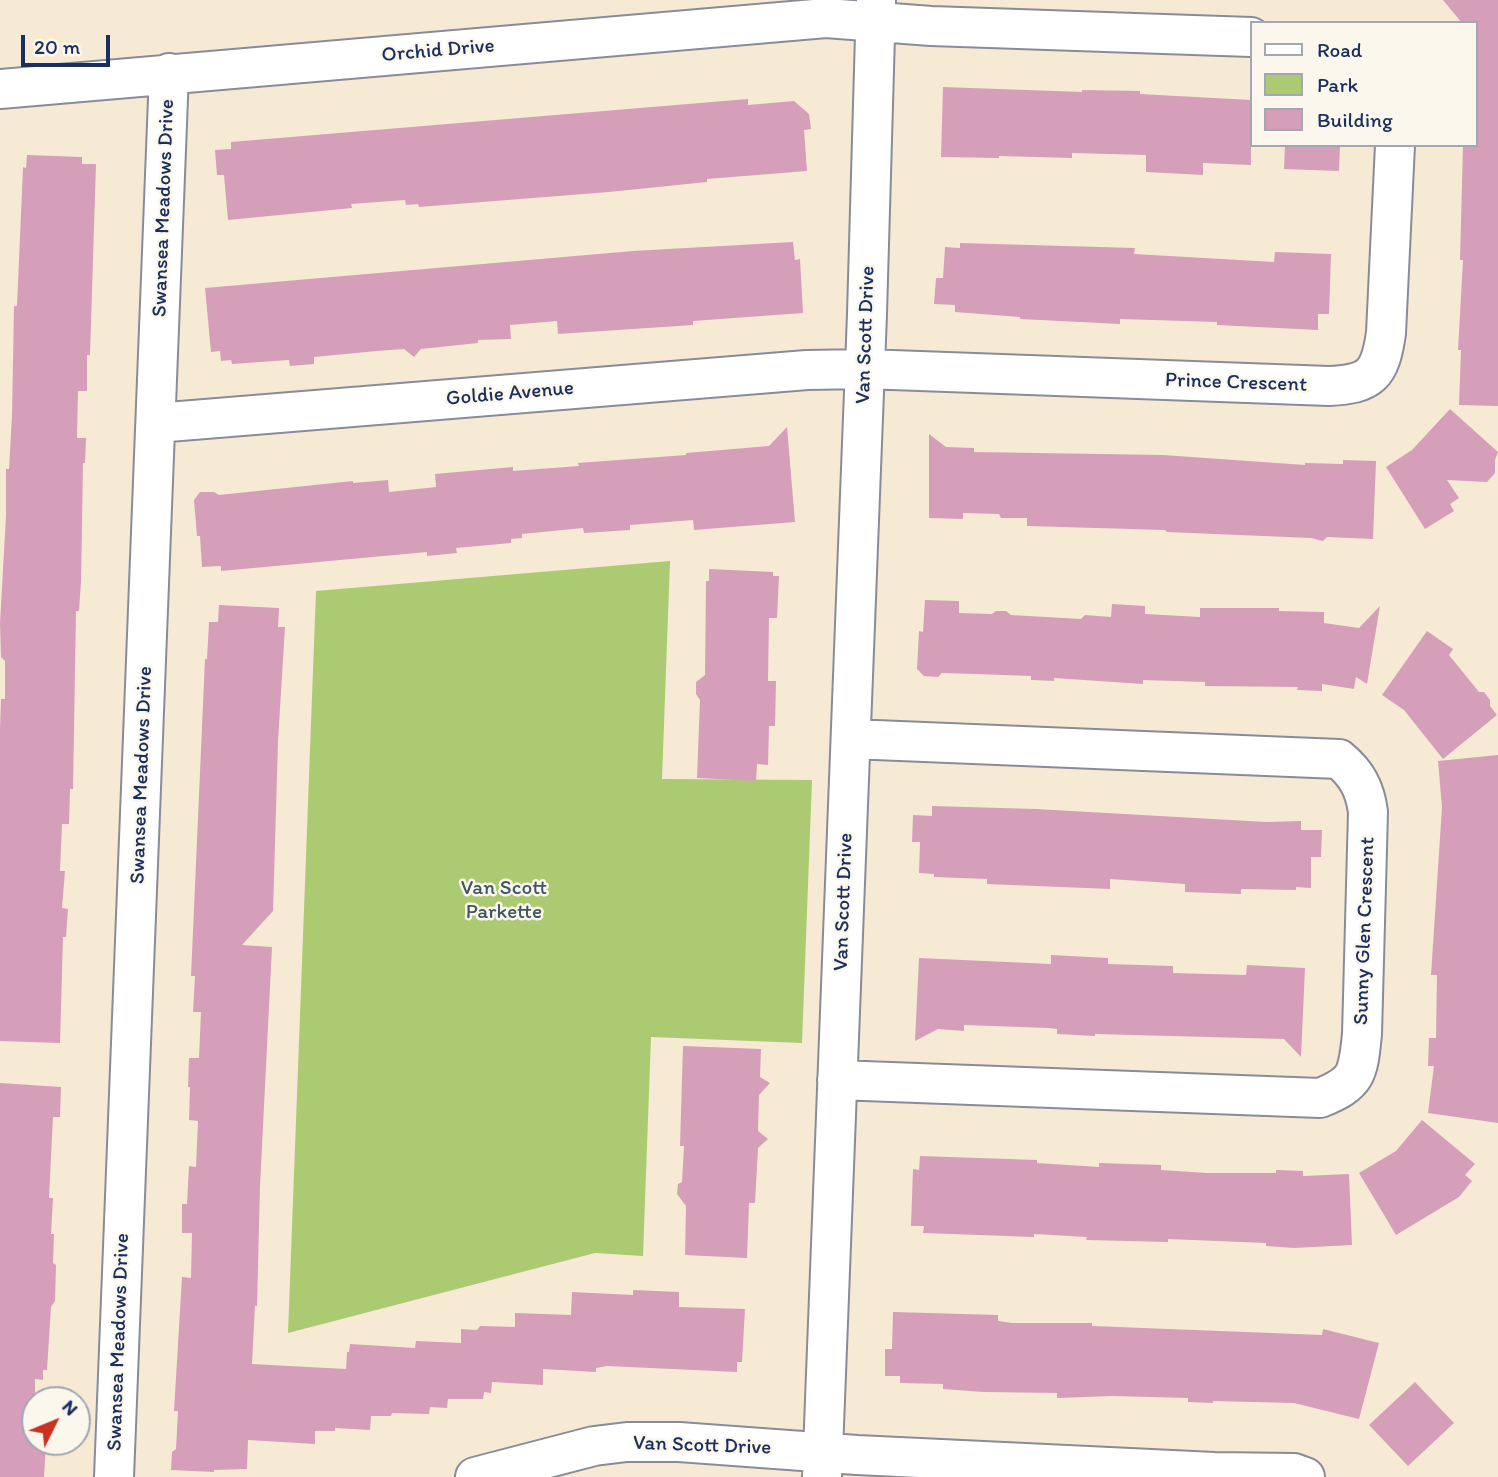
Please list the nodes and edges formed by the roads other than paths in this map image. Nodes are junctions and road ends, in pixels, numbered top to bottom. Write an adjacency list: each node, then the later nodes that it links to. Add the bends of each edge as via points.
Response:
1 (876, 10): 2 (street, via 931,26); 3 (street, Orchid Drive, via 826,18); 6 (street, Van Scott Drive)
2 (1250, 37)
3 (169, 73): 4 (street, Orchid Drive); 7 (street, Swansea Meadows Drive)
4 (0, 89)
5 (1395, 147): 6 (street, Prince Crescent, via 1383,358 1372,373 1353,385)
6 (865, 369): 7 (street, Goldie Avenue); 8 (street, Van Scott Drive)
7 (156, 423): 11 (street, Swansea Meadows Drive)
8 (851, 739): 9 (street, Van Scott Drive); 9 (street, Sunny Glen Crescent, via 1339,759 1359,780 1368,813 1362,1034 1358,1067 1348,1084 1320,1098)
9 (837, 1080): 10 (street, Van Scott Drive)
10 (822, 1464): 12 (street, Van Scott Drive, via 679,1442 626,1442); 13 (street, via 1293,1473)
11 (114, 1477)
12 (475, 1477)
13 (1305, 1477)

